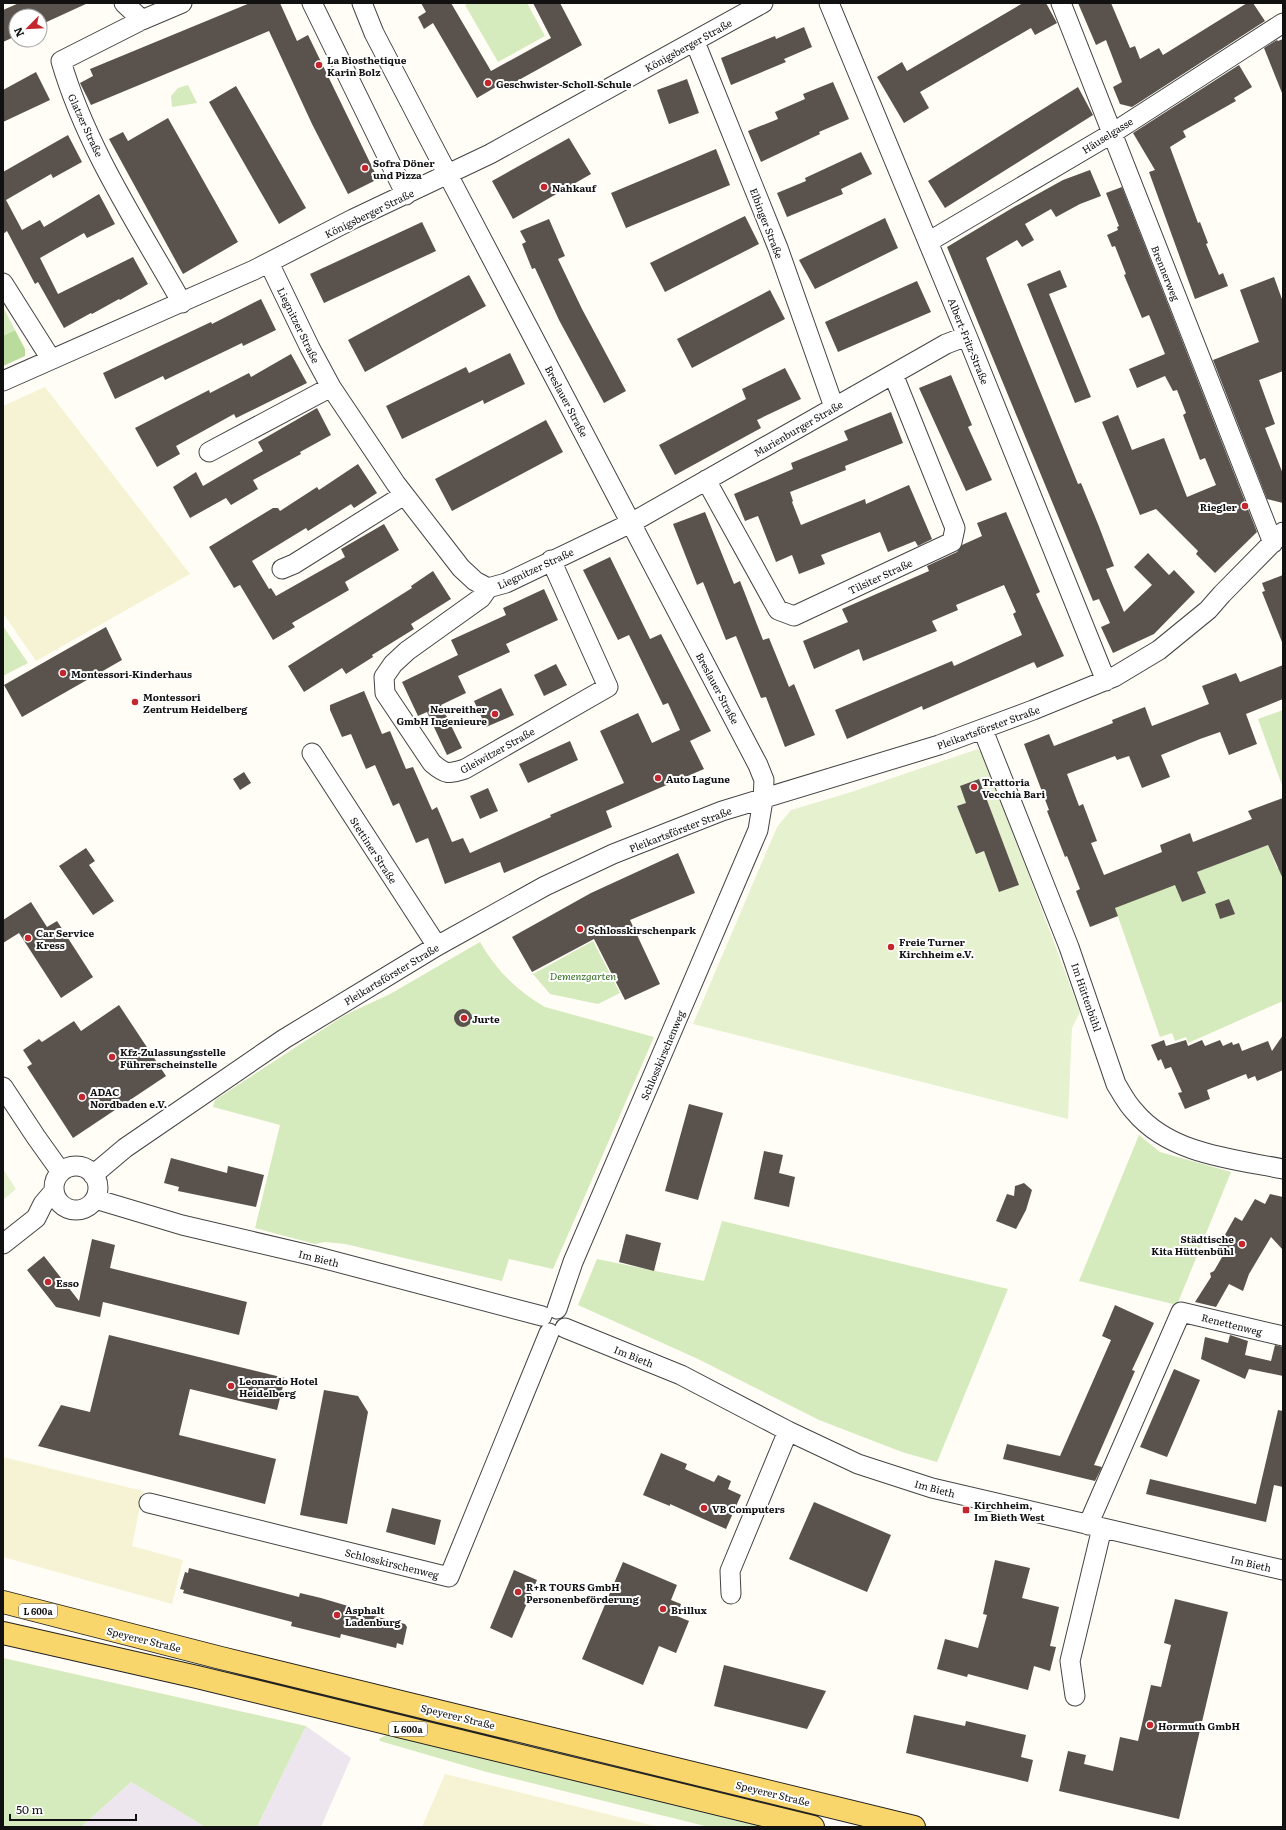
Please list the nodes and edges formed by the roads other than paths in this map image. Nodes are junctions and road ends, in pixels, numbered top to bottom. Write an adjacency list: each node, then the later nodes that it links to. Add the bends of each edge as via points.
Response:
1 (124, 3): 8 (street)
2 (182, 3): 8 (street, Glatzer Straße)
3 (312, 3): 13 (street)
4 (362, 3): 12 (street, Breslauer Straße, via 374,32)
5 (763, 3): 10 (street, Königsberger Straße)
6 (829, 3): 14 (street, Albert-Fritz-Straße)
7 (1061, 3): 11 (street, Brennerweg)
8 (142, 20): 17 (street, Glatzer Straße, via 61,61 70,92 108,173)
9 (1283, 23): 11 (street, Häuselgasse)
10 (695, 42): 12 (street, Königsberger Straße); 23 (street, Elbinger Straße, via 778,248)
11 (1111, 134): 14 (street, Häuselgasse); 28 (street, Brennerweg)
12 (447, 175): 13 (street, Königsberger Straße); 27 (street, Breslauer Straße)
13 (406, 195): 15 (street, Königsberger Straße)
14 (928, 242): 18 (street, Albert-Fritz-Straße)
15 (269, 263): 17 (street, Königsberger Straße); 22 (street, Liegnitzer Straße)
16 (3, 283): 19 (street)
17 (182, 303): 19 (street, Königsberger Straße, via 64,355)
18 (967, 336): 20 (street, Marienburger Straße, via 946,344); 32 (street, Albert-Fritz-Straße)
19 (51, 358): 21 (street, Königsberger Straße)
20 (893, 374): 23 (street, Marienburger Straße); 25 (street, Tilsiter Straße, via 955,528 952,542 794,616 778,610)
21 (3, 381)
22 (331, 387): 24 (street); 26 (street, Liegnitzer Straße)
23 (834, 407): 25 (street, Marienburger Straße)
24 (209, 452)
25 (706, 480): 27 (street, Marienburger Straße)
26 (404, 495): 30 (street); 31 (street, Liegnitzer Straße, via 462,568 475,581)
27 (631, 523): 29 (street, Liegnitzer Straße); 35 (street, Breslauer Straße, via 758,765 764,780)
28 (1278, 538): 32 (street, Pleikartsförster Straße, via 1208,610 1159,650)
29 (551, 560): 31 (street, Liegnitzer Straße, via 506,583); 31 (street, Gleiwitzer Straße, via 608,687 465,770 449,774 432,763 385,692 384,676 407,651 481,598)
30 (282, 569)
31 (488, 588)
32 (1106, 681): 33 (street, Pleikartsförster Straße)
33 (983, 730): 35 (street, Pleikartsförster Straße); 38 (street, Im Hüttenbühl, via 1069,947 1116,1084 1126,1100 1158,1133 1171,1140 1225,1158)
34 (312, 753): 36 (street, Stettiner Straße)
35 (763, 800): 36 (street, Pleikartsförster Straße, via 722,811 612,854 545,886); 46 (street, Schlosskirschenweg, via 758,830 573,1262)
36 (437, 946): 40 (street, Pleikartsförster Straße, via 284,1039 124,1148)
37 (3, 1087): 39 (street)
38 (1283, 1169)
39 (61, 1172): 40 (street, via 74,1166); 41 (street, via 57,1177)
40 (93, 1174): 42 (street, via 98,1184)
41 (54, 1191): 43 (street, via 56,1198); 44 (street)
42 (95, 1199): 43 (street, via 83,1209); 46 (street, Im Bieth, via 182,1225 314,1256)
43 (68, 1208): 44 (street)
44 (36, 1218): 45 (street)
45 (3, 1244)
46 (553, 1321): 48 (street, Im Bieth, via 681,1375); 49 (street, Schlosskirschenweg, via 449,1577)
47 (1283, 1336): 50 (street, Renettenweg, via 1182,1312)
48 (788, 1431): 50 (street, Im Bieth, via 858,1464 932,1488); 52 (street, via 730,1571)
49 (149, 1503)
50 (1095, 1526): 51 (street, Im Bieth); 55 (street, via 1070,1661)
51 (1283, 1570)
52 (731, 1594)
53 (3, 1602): 57 (main road, Speyerer Straße / L 600a, via 236,1662)
54 (3, 1633): 56 (main road, L 600a, via 197,1677)
55 (1075, 1696)
56 (813, 1827)
57 (914, 1827)

